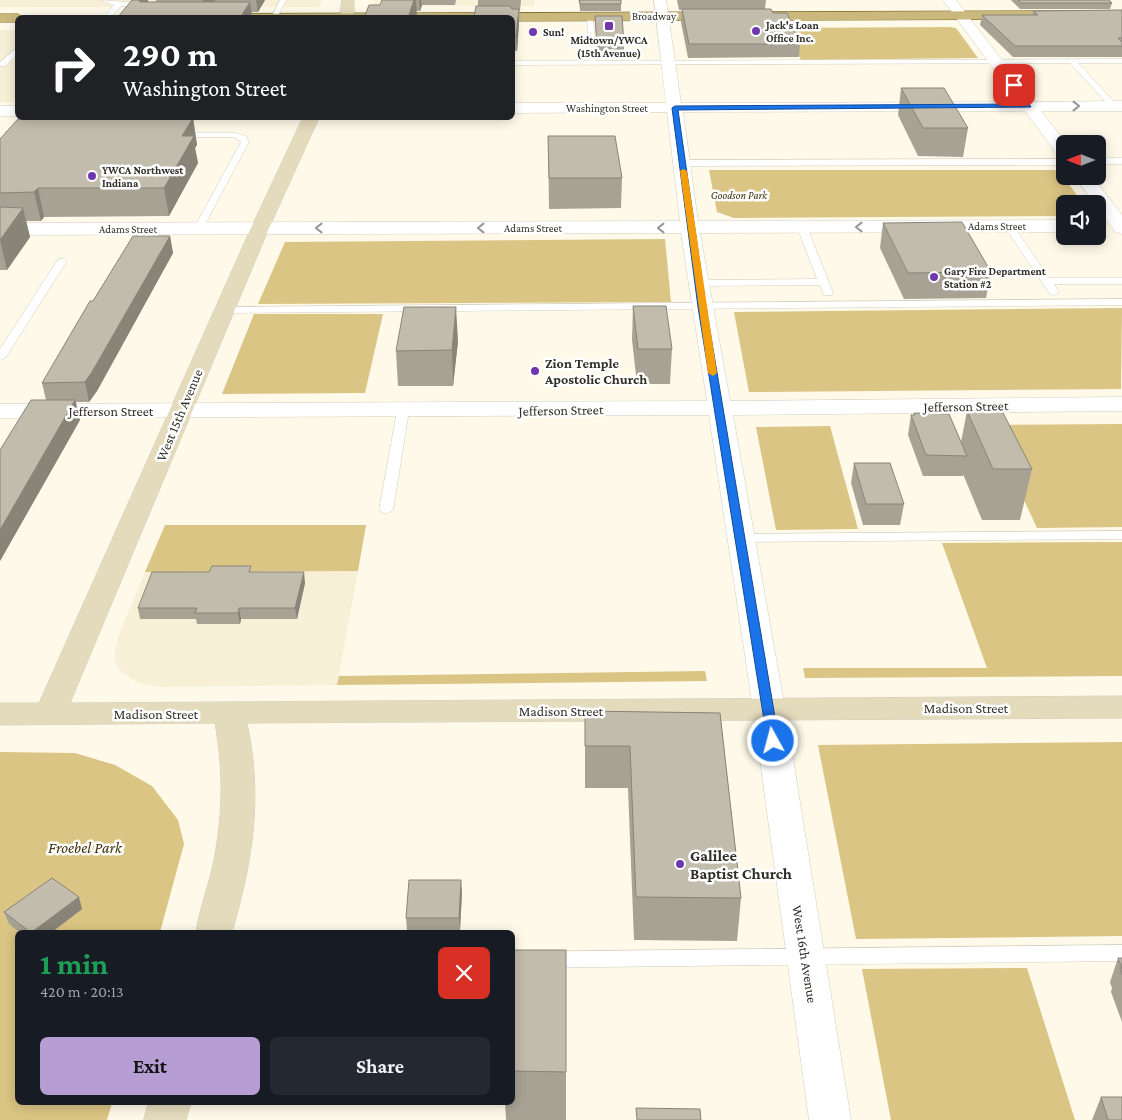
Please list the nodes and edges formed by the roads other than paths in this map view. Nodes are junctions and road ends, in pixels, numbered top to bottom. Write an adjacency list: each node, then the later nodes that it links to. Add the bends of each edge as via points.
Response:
1 (103, 0): 7 (lane)
2 (182, 0): 8 (lane)
3 (283, 0): 13 (lane)
4 (348, 0): 14 (main road)
5 (660, 0): 19 (street, West 16th Avenue)
6 (950, 0): 16 (street)
7 (119, 4): 8 (lane); 11 (lane)
8 (157, 11): 9 (main road, Broadway)
9 (209, 12): 12 (main road, Broadway)
10 (411, 12): 15 (main road, Broadway); 18 (main road, Broadway)
11 (109, 15)
12 (248, 15)
13 (275, 15)
14 (347, 15)
15 (373, 15)
16 (961, 15): 17 (main road, Broadway); 19 (main road, Broadway); 23 (street)
17 (1122, 15)
18 (590, 16): 19 (main road, Broadway); 28 (lane)
19 (663, 16): 26 (street, West 16th Avenue)
20 (0, 18): 21 (main road)
21 (15, 18)
22 (15, 52): 29 (lane)
23 (996, 61): 24 (lane); 26 (lane); 31 (street)
24 (1072, 61): 25 (lane); 32 (lane)
25 (1122, 61)
26 (669, 62): 28 (lane); 34 (street, West 16th Avenue)
27 (515, 63): 28 (lane)
28 (593, 63)
29 (1, 64): 30 (lane)
30 (15, 64)
31 (1029, 106): 32 (street, Washington Street, one-way to 32); 34 (street, Washington Street); 39 (street)
32 (1118, 106)
33 (515, 108): 34 (street, Washington Street)
34 (675, 108): 43 (street, West 16th Avenue)
35 (15, 110): 36 (street)
36 (0, 111)
37 (310, 120): 51 (main road, West 15th Avenue)
38 (164, 135): 50 (lane, via 235,135 245,142)
39 (1056, 141)
40 (1106, 161): 41 (lane)
41 (1122, 161)
42 (1056, 162): 43 (lane)
43 (682, 163): 52 (street, West 16th Avenue)
44 (1090, 185): 48 (street)
45 (1106, 225): 48 (street)
46 (1009, 226): 47 (street, Adams Street); 49 (street, Adams Street, one-way to 49); 55 (lane)
47 (1056, 226)
48 (1121, 226)
49 (802, 227): 52 (street, Adams Street); 57 (lane)
50 (199, 228): 51 (street, Adams Street); 53 (street, Adams Street)
51 (260, 228): 52 (street, Adams Street, one-way to 51); 62 (main road, West 15th Avenue)
52 (690, 228): 60 (street, West 16th Avenue)
53 (0, 229)
54 (62, 261): 63 (lane)
55 (1047, 281): 56 (lane); 58 (lane)
56 (1122, 281)
57 (823, 282): 59 (lane); 60 (lane)
58 (1054, 292)
59 (828, 293)
60 (700, 295): 61 (lane); 62 (lane); 65 (street, West 16th Avenue)
61 (1122, 302)
62 (224, 310): 68 (main road, West 15th Avenue)
63 (0, 357)
64 (1122, 404): 65 (street, Jefferson Street)
65 (718, 408): 67 (street, Jefferson Street); 71 (street, West 16th Avenue)
66 (0, 411): 68 (street, Jefferson Street)
67 (403, 411): 68 (street, Jefferson Street); 69 (lane)
68 (181, 412): 76 (main road, West 15th Avenue)
69 (386, 510)
70 (1122, 535): 71 (lane)
71 (740, 538): 73 (street, West 16th Avenue)
72 (1122, 707): 73 (main road, Madison Street)
73 (769, 709): 74 (main road, Madison Street); 79 (street, West 16th Avenue)
74 (229, 713): 76 (main road, Madison Street); 77 (main road, via 239,804 234,844)
75 (0, 714): 76 (main road, Madison Street)
76 (50, 714)
77 (214, 930)
78 (1122, 953): 79 (lane)
79 (805, 956): 80 (lane); 83 (street, West 16th Avenue)
80 (515, 960)
81 (169, 1105): 82 (main road)
82 (166, 1120)
83 (830, 1120)

